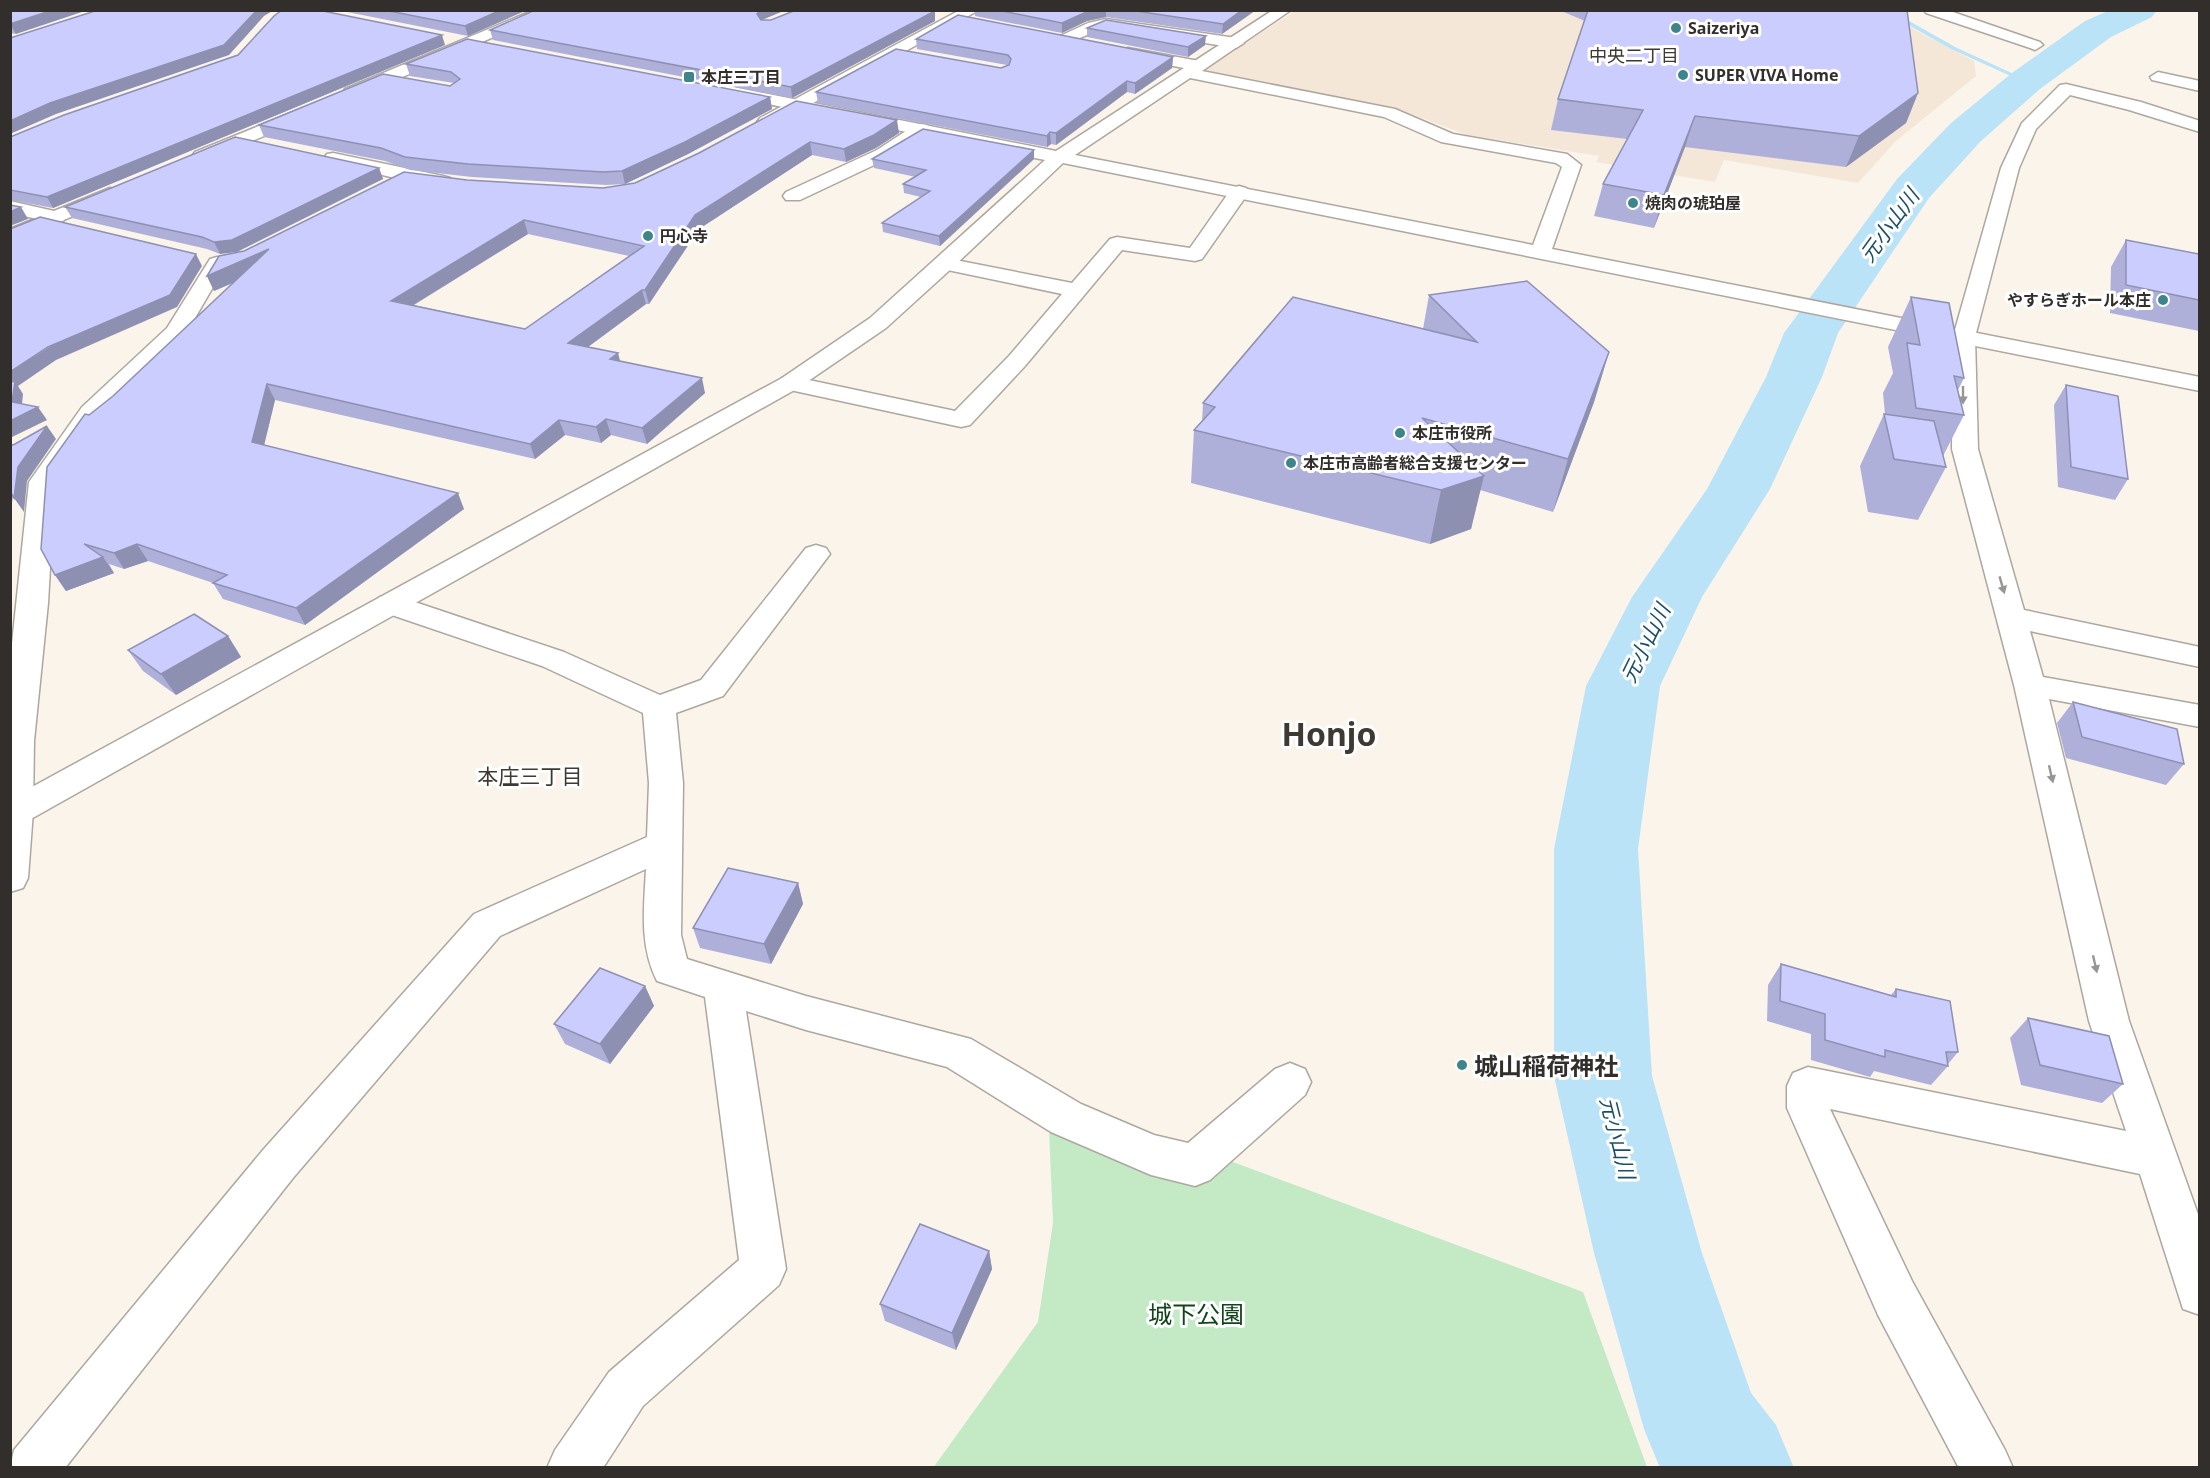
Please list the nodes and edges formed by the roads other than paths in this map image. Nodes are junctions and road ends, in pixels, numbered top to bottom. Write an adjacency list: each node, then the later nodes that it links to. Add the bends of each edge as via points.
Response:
1 (548, 10): 8 (street)
2 (1284, 10): 9 (street)
3 (1931, 10): 11 (street)
4 (933, 15): 6 (street)
5 (974, 17): 6 (street)
6 (955, 20): 14 (street)
7 (439, 36): 8 (street)
8 (470, 42): 12 (street); 17 (street)
9 (1236, 43): 10 (street, via 1106,23 1058,39); 16 (street)
10 (1085, 44)
11 (2035, 45)
12 (500, 48)
13 (1118, 51): 16 (street)
14 (897, 52): 15 (street); 22 (street)
15 (920, 56)
16 (1194, 70): 31 (street); 43 (street, via 1389,113 1447,138 1569,161 1572,165)
17 (386, 79): 18 (street); 21 (street)
18 (420, 84)
19 (2199, 86): 23 (street, via 2157,81)
20 (710, 88): 22 (street)
21 (335, 100)
22 (797, 105): 26 (street); 27 (street)
23 (2135, 106): 25 (street); 47 (street, via 2066,89 2028,127 2010,168)
24 (315, 108): 28 (street)
25 (2199, 127)
26 (755, 128)
27 (921, 129): 31 (street); 38 (street, via 883,154)
28 (240, 140): 29 (street); 32 (street)
29 (273, 147)
30 (318, 155): 33 (street)
31 (1059, 157): 37 (street); 45 (street)
32 (187, 162)
33 (406, 177): 34 (street); 35 (street)
34 (461, 184)
35 (386, 188)
36 (123, 189): 40 (street)
37 (1239, 192): 43 (street); 46 (street, via 1195,255 1117,243)
38 (793, 196)
39 (10, 207): 40 (street)
40 (51, 219): 41 (street); 42 (street)
41 (80, 229)
42 (10, 236)
43 (1540, 253): 47 (street)
44 (195, 255): 50 (street, via 226,262 176,332)
45 (945, 264): 46 (street); 48 (street, via 878,323)
46 (1077, 290): 48 (street, via 961,420)
47 (1964, 337): 49 (street); 54 (street, one-way to 54, via 1965,449)
48 (790, 383): 53 (street)
49 (2199, 384)
50 (92, 412): 51 (street); 59 (street, via 42,482)
51 (53, 429)
52 (816, 554): 57 (street, via 712,688)
53 (390, 604): 57 (street, via 553,659); 59 (street)
54 (2011, 617): 55 (street); 56 (street)
55 (2199, 657)
56 (2030, 685): 58 (street); 64 (street, one-way to 64, via 2109,1021)
57 (659, 707): 60 (street, via 666,783)
58 (2199, 716)
59 (13, 813): 61 (street)
60 (664, 845): 62 (street, via 662,935 671,970); 68 (street, via 487,925 278,1164)
61 (10, 878)
62 (723, 987): 63 (street, via 957,1052 1066,1118 1151,1155 1195,1164); 69 (street, via 763,1269 626,1389)
63 (1290, 1082)
64 (2157, 1157): 65 (street); 70 (street, via 1808,1086 1808,1108 1895,1298)
65 (2199, 1292)
66 (10, 1456): 67 (street)
67 (21, 1467)
68 (32, 1467)
69 (573, 1467)
70 (1987, 1467)

